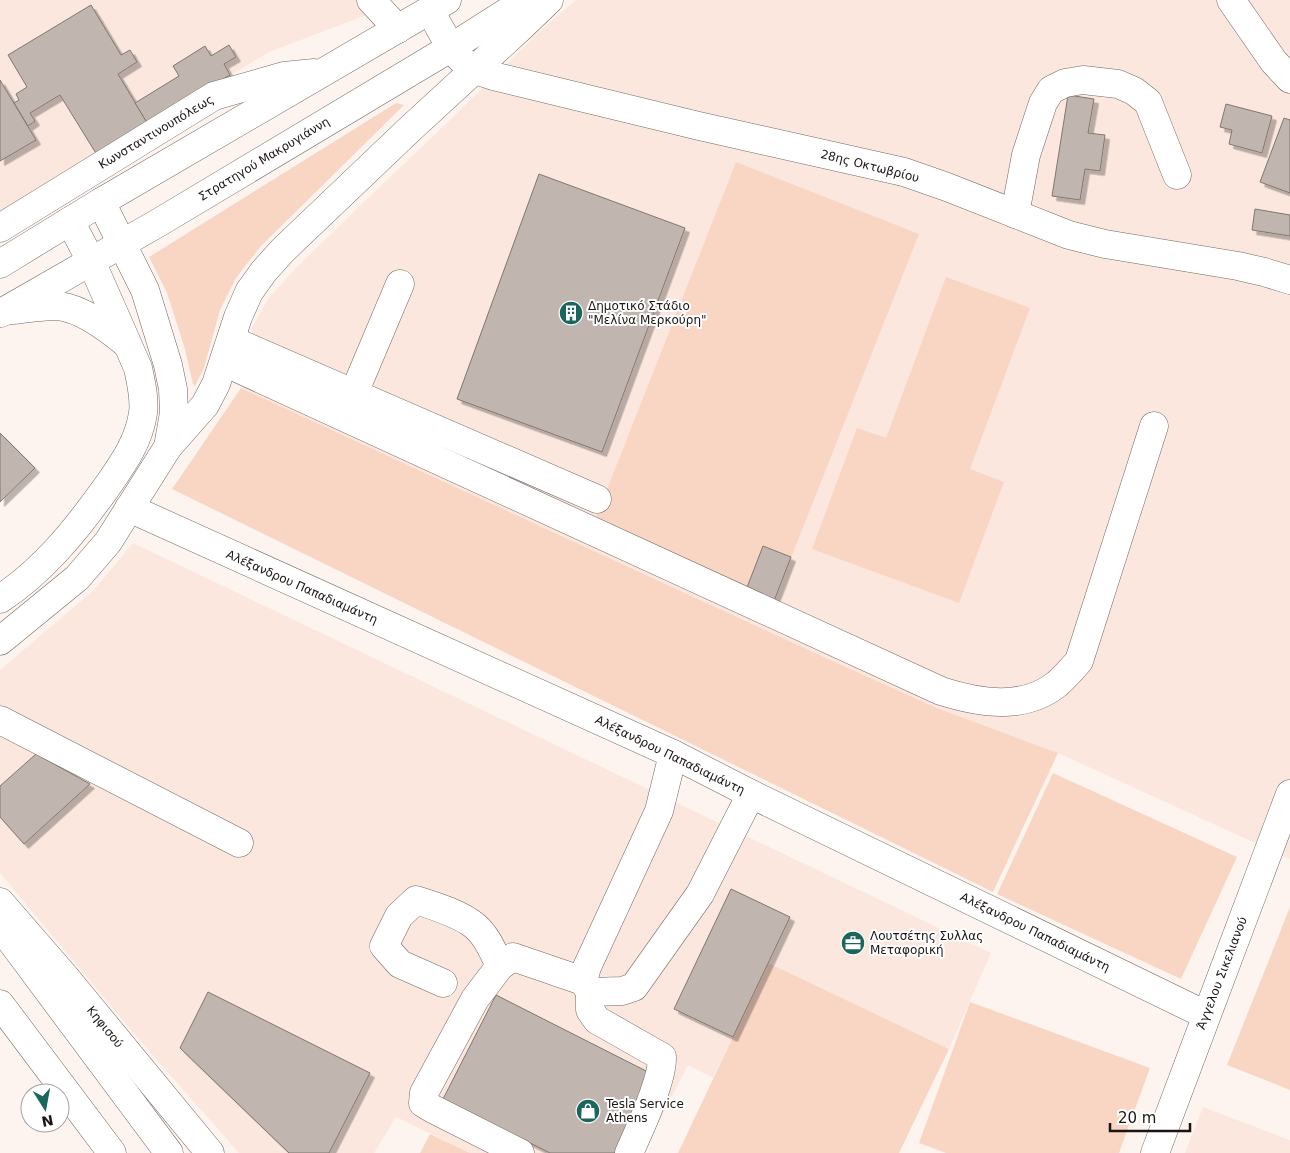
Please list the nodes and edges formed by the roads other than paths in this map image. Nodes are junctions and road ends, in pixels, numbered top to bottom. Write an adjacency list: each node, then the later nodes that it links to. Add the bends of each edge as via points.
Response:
1 (371, 0): 6 (main road)
2 (526, 0): 7 (main road, Στρατηγού Μακρυγιάννη)
3 (549, 0): 8 (main road)
4 (1231, 0): 10 (main road, via 1274,62)
5 (438, 5): 6 (main road); 7 (main road)
6 (398, 29): 9 (main road)
7 (452, 47): 8 (main road, via 464,62); 16 (main road, Στρατηγού Μακρυγιάννη)
8 (476, 70): 13 (main road, 28ης Οκτωβρίου, via 528,86 904,172); 23 (main road, via 418,121 264,270 249,292)
9 (326, 72): 12 (main road); 15 (main road, Κωνσταντινουπόλεως, via 284,76 214,96)
10 (1290, 79)
11 (1177, 175): 13 (main road, via 1148,102 1118,84 1084,80 1065,83 1051,90 1043,103 1026,155)
12 (101, 202): 14 (main road); 16 (main road)
13 (1015, 214): 19 (main road, 28ης Οκτωβρίου, via 1096,242 1238,266)
14 (70, 221): 17 (main road); 18 (main road)
15 (0, 228)
16 (121, 244): 17 (main road, Στρατηγού Μακρυγιάννη); 26 (main road, via 145,290 168,364 174,413)
17 (91, 261): 21 (main road, Στρατηγού Μακρυγιάννη); 22 (main road)
18 (0, 264)
19 (1290, 280)
20 (400, 284): 24 (main road)
21 (2, 312): 22 (main road, via 59,306 93,319)
22 (127, 344): 29 (main road, via 138,368 144,412 131,451 63,544 44,564)
23 (227, 351): 24 (main road); 25 (main road, via 941,691 969,700 999,703 1030,699 1056,684 1079,662); 26 (main road, via 205,405)
24 (354, 393): 27 (main road)
25 (1154, 426)
26 (168, 447): 28 (main road)
27 (597, 499)
28 (129, 508): 30 (main road, via 108,542 77,578); 32 (main road, Αλέξανδρου Παπαδιαμάντη)
29 (0, 599)
30 (0, 641)
31 (0, 720): 35 (main road)
32 (673, 754): 33 (main road, Αλέξανδρου Παπαδιαμάντη); 40 (main road, via 658,811 587,967)
33 (751, 794): 40 (main road, via 700,894 634,987 622,991); 42 (main road, Αλέξανδρου Παπαδιαμάντη)
34 (1290, 794): 42 (main road, Άγγελου Σικελιανού)
35 (239, 843)
36 (0, 902): 45 (main road, Κηφισού)
37 (0, 926): 44 (main road)
38 (500, 966): 39 (main road, via 487,941 472,923 416,900 398,916 384,946 400,964); 40 (main road, via 513,957); 46 (main road, via 475,999 424,1093 423,1103)
39 (443, 983)
40 (587, 987): 47 (main road, via 590,1010 597,1020 662,1057 654,1093)
41 (0, 1004): 43 (main road)
42 (1206, 1016): 48 (main road, Άγγελου Σικελιανού)
43 (112, 1153)
44 (169, 1153)
45 (210, 1153)
46 (520, 1153)
47 (629, 1153)
48 (1155, 1153)

